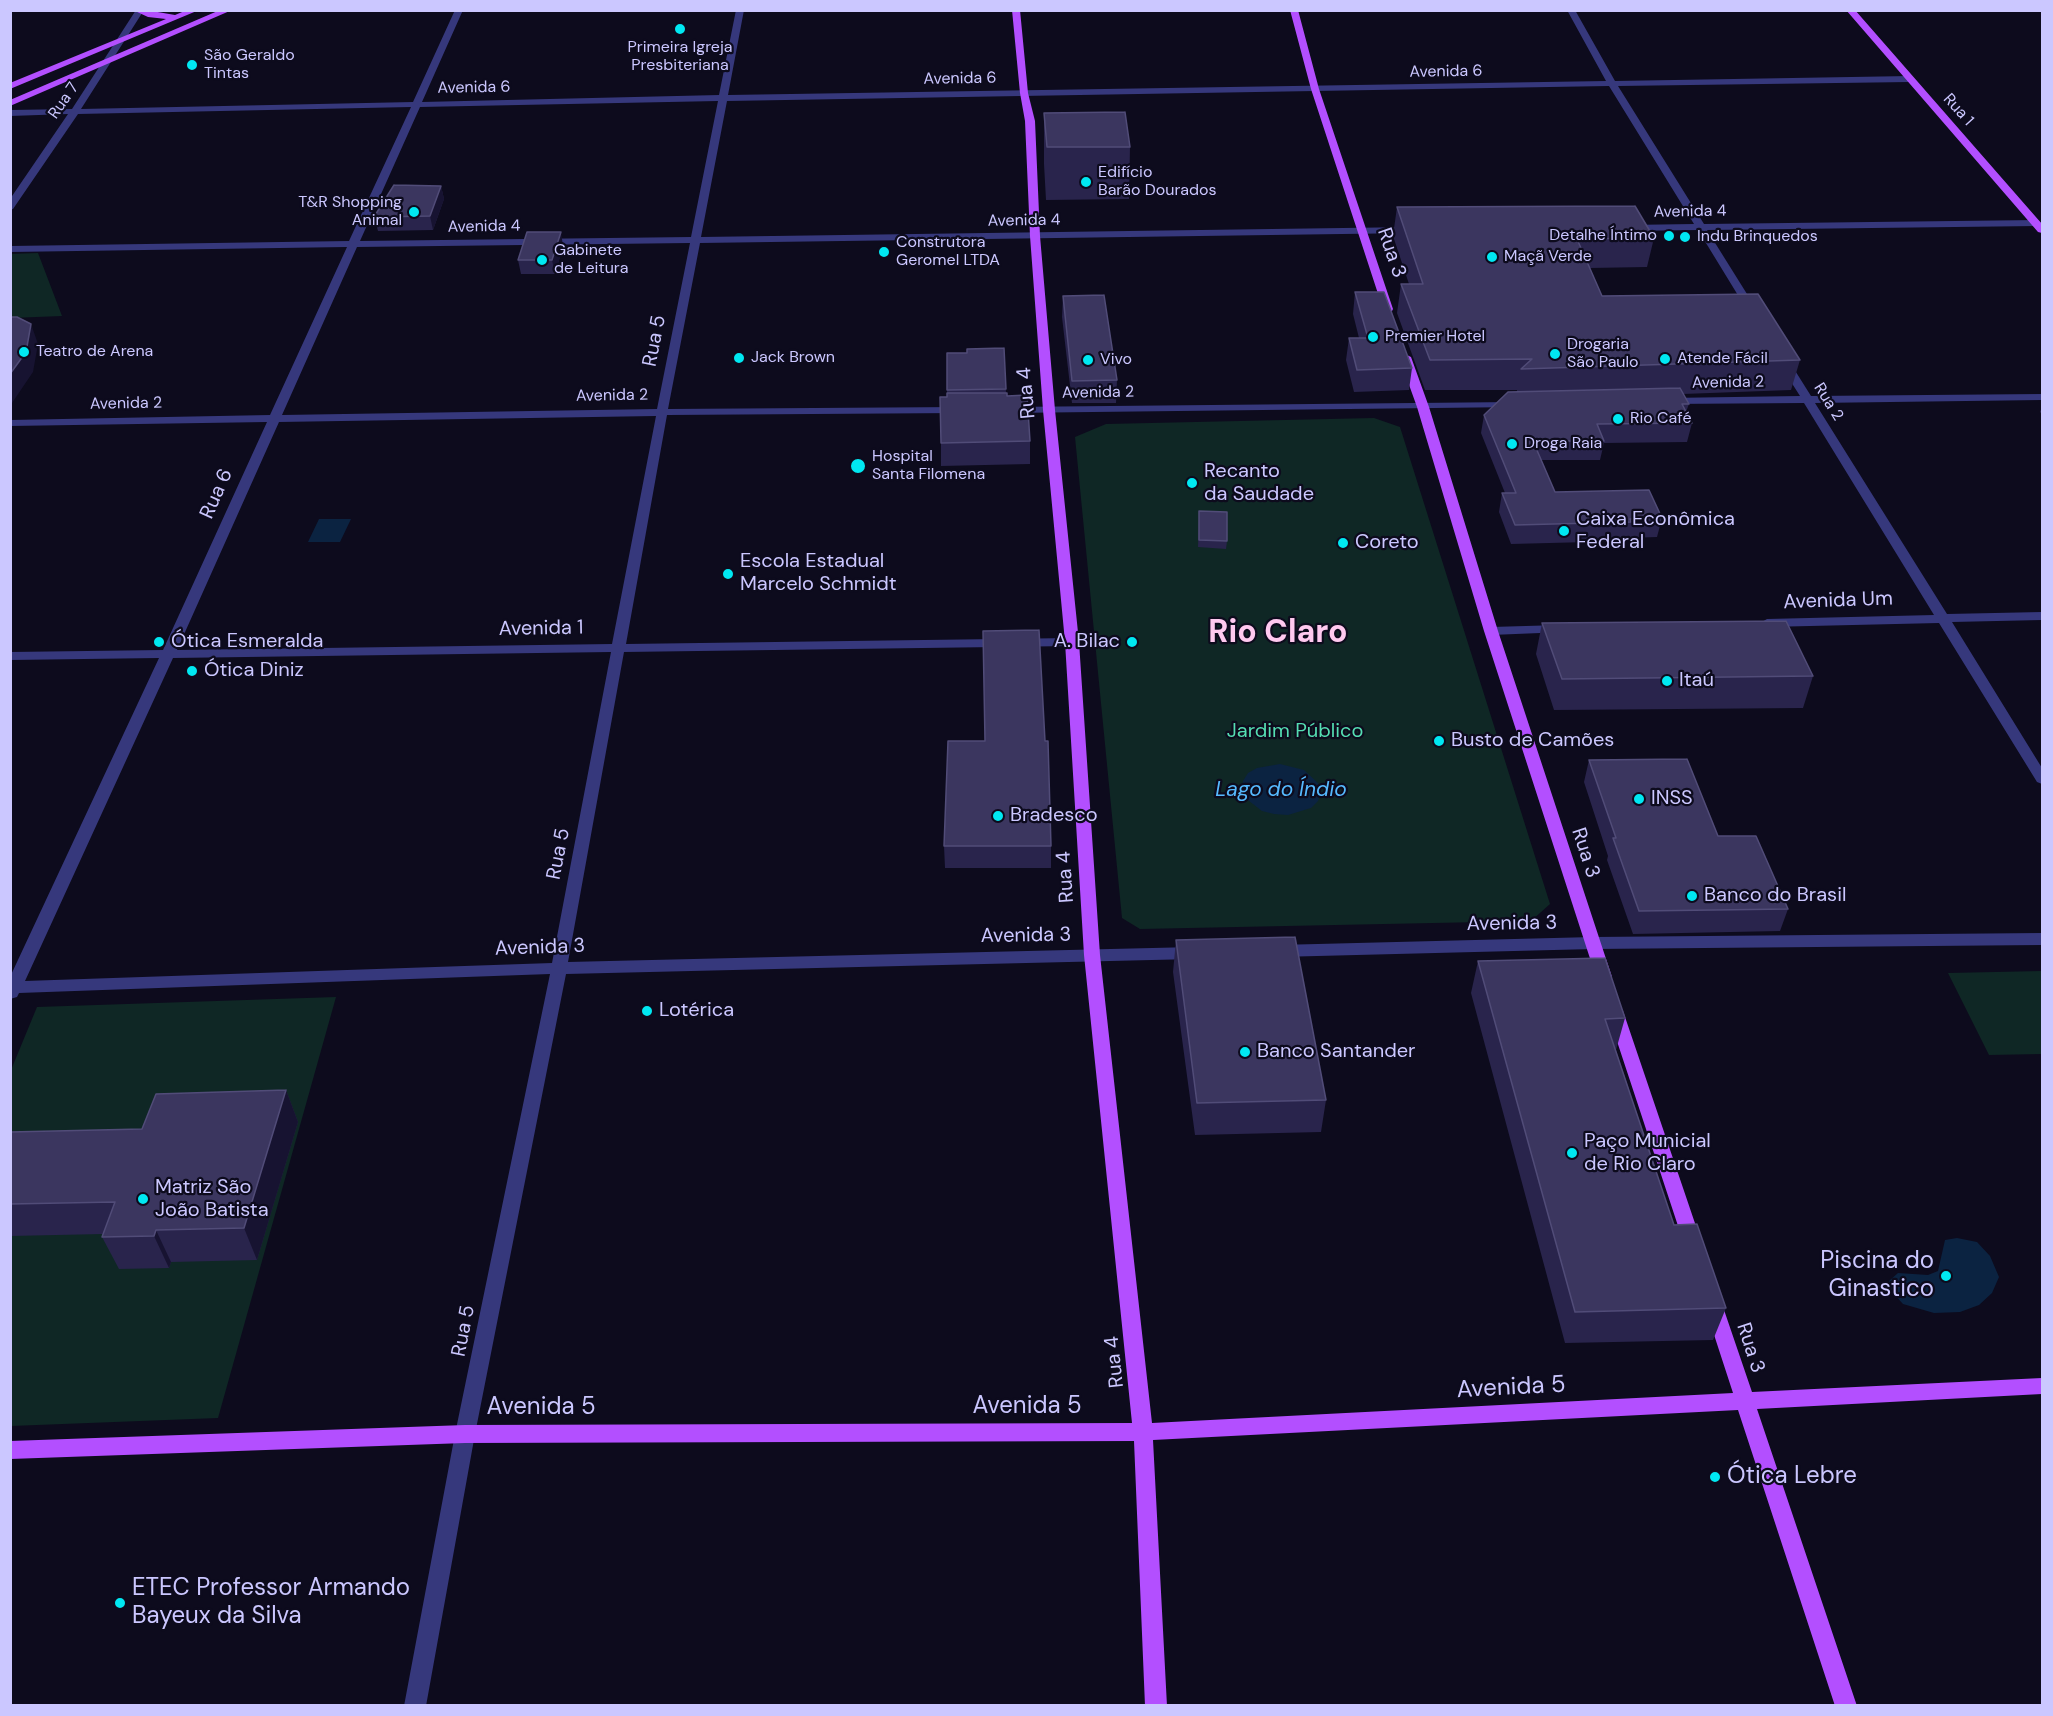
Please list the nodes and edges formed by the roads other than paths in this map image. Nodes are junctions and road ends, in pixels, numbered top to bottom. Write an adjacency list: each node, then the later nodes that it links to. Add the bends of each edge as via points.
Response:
1 (195, 10): 10 (main road)
2 (228, 10): 12 (main road)
3 (459, 10): 20 (street, Rua 6)
4 (740, 10): 18 (street, Rua 5)
5 (1017, 10): 17 (main road, Rua 4)
6 (1294, 10): 16 (main road, Rua 3)
7 (1571, 10): 14 (street)
8 (1850, 10): 13 (main road, Rua 1)
9 (139, 11): 10 (main road); 11 (street, Rua 7)
10 (179, 17): 11 (main road)
11 (120, 41): 12 (street, Rua 7); 15 (main road)
12 (111, 60): 19 (main road); 21 (street, Rua 7)
13 (1910, 79): 14 (street, Avenida 6); 25 (main road, Rua 1)
14 (1612, 84): 16 (street, Avenida 6); 24 (street)
15 (10, 86)
16 (1315, 89): 17 (street, Avenida 6); 28 (main road, Rua 3)
17 (1024, 93): 18 (street, Avenida 6); 29 (main road, Rua 4, via 1030,121)
18 (724, 98): 20 (street, Avenida 6); 30 (street, Rua 5)
19 (10, 103)
20 (415, 104): 21 (street, Avenida 6); 31 (street, Rua 6)
21 (76, 110): 22 (street, Avenida 6); 23 (street, Rua 7)
22 (10, 113)
23 (10, 207)
24 (1700, 227): 25 (street, Avenida 4); 26 (street, Avenida 4); 33 (street)
25 (2040, 227)
26 (1618, 228)
27 (1431, 230): 28 (street, Avenida 4)
28 (1360, 231): 29 (street, Avenida 4); 34 (main road, Rua 3)
29 (1035, 236): 30 (street, Avenida 4); 44 (main road, Rua 4)
30 (697, 238): 31 (street, Avenida 4); 45 (street, Rua 5)
31 (354, 245): 32 (street, Avenida 4); 46 (street, Rua 6)
32 (10, 249)
33 (1756, 318)
34 (1391, 319)
35 (1399, 341): 41 (main road, Rua 3)
36 (1775, 348): 38 (street, Rua 2)
37 (2043, 397): 38 (street, Avenida 2)
38 (1806, 398): 39 (street, Avenida 2); 49 (street, Rua 2)
39 (1650, 402)
40 (1530, 404): 41 (street, Avenida 2)
41 (1423, 407): 44 (street, Avenida 2); 52 (main road, Rua 3)
42 (967, 410): 45 (street, Avenida 2)
43 (990, 410): 44 (street, Avenida 2)
44 (1049, 410): 53 (main road, Rua 4)
45 (662, 412): 46 (street, Avenida 2); 54 (street, Rua 5)
46 (273, 418): 47 (street, Avenida 2); 55 (street, Rua 6)
47 (10, 423)
48 (2043, 616): 49 (street, Avenida Um)
49 (1943, 618): 50 (street, Avenida Um); 57 (street, Rua 2)
50 (1753, 623)
51 (1574, 628): 52 (street)
52 (1491, 631): 59 (main road, Rua 3)
53 (1072, 642): 54 (street, Avenida 1); 62 (main road, Rua 4)
54 (620, 648): 55 (street, Avenida 1); 63 (street, Rua 5)
55 (168, 654): 56 (street, Avenida 1); 64 (street, Rua 6)
56 (10, 656)
57 (2043, 779)
58 (2043, 939): 59 (street, Avenida 3)
59 (1593, 943): 60 (street, Avenida 3); 65 (main road, Rua 3)
60 (1259, 951)
61 (1211, 952): 62 (street, Avenida 3)
62 (1092, 955): 63 (street, Avenida 3); 69 (main road, Rua 4)
63 (559, 968): 64 (street, Avenida 3); 70 (street, Rua 5)
64 (11, 989)
65 (1697, 1256)
66 (1708, 1290): 68 (main road, Rua 3)
67 (2043, 1386): 68 (main road, Avenida 5)
68 (1746, 1401): 69 (main road, Avenida 5); 74 (main road, Rua 3)
69 (1143, 1432): 70 (main road, Avenida 5); 73 (main road, Rua 4)
70 (465, 1434): 71 (main road, Avenida 5); 72 (street, Rua 5)
71 (10, 1450)
72 (415, 1706)
73 (1156, 1706)
74 (1846, 1706)

